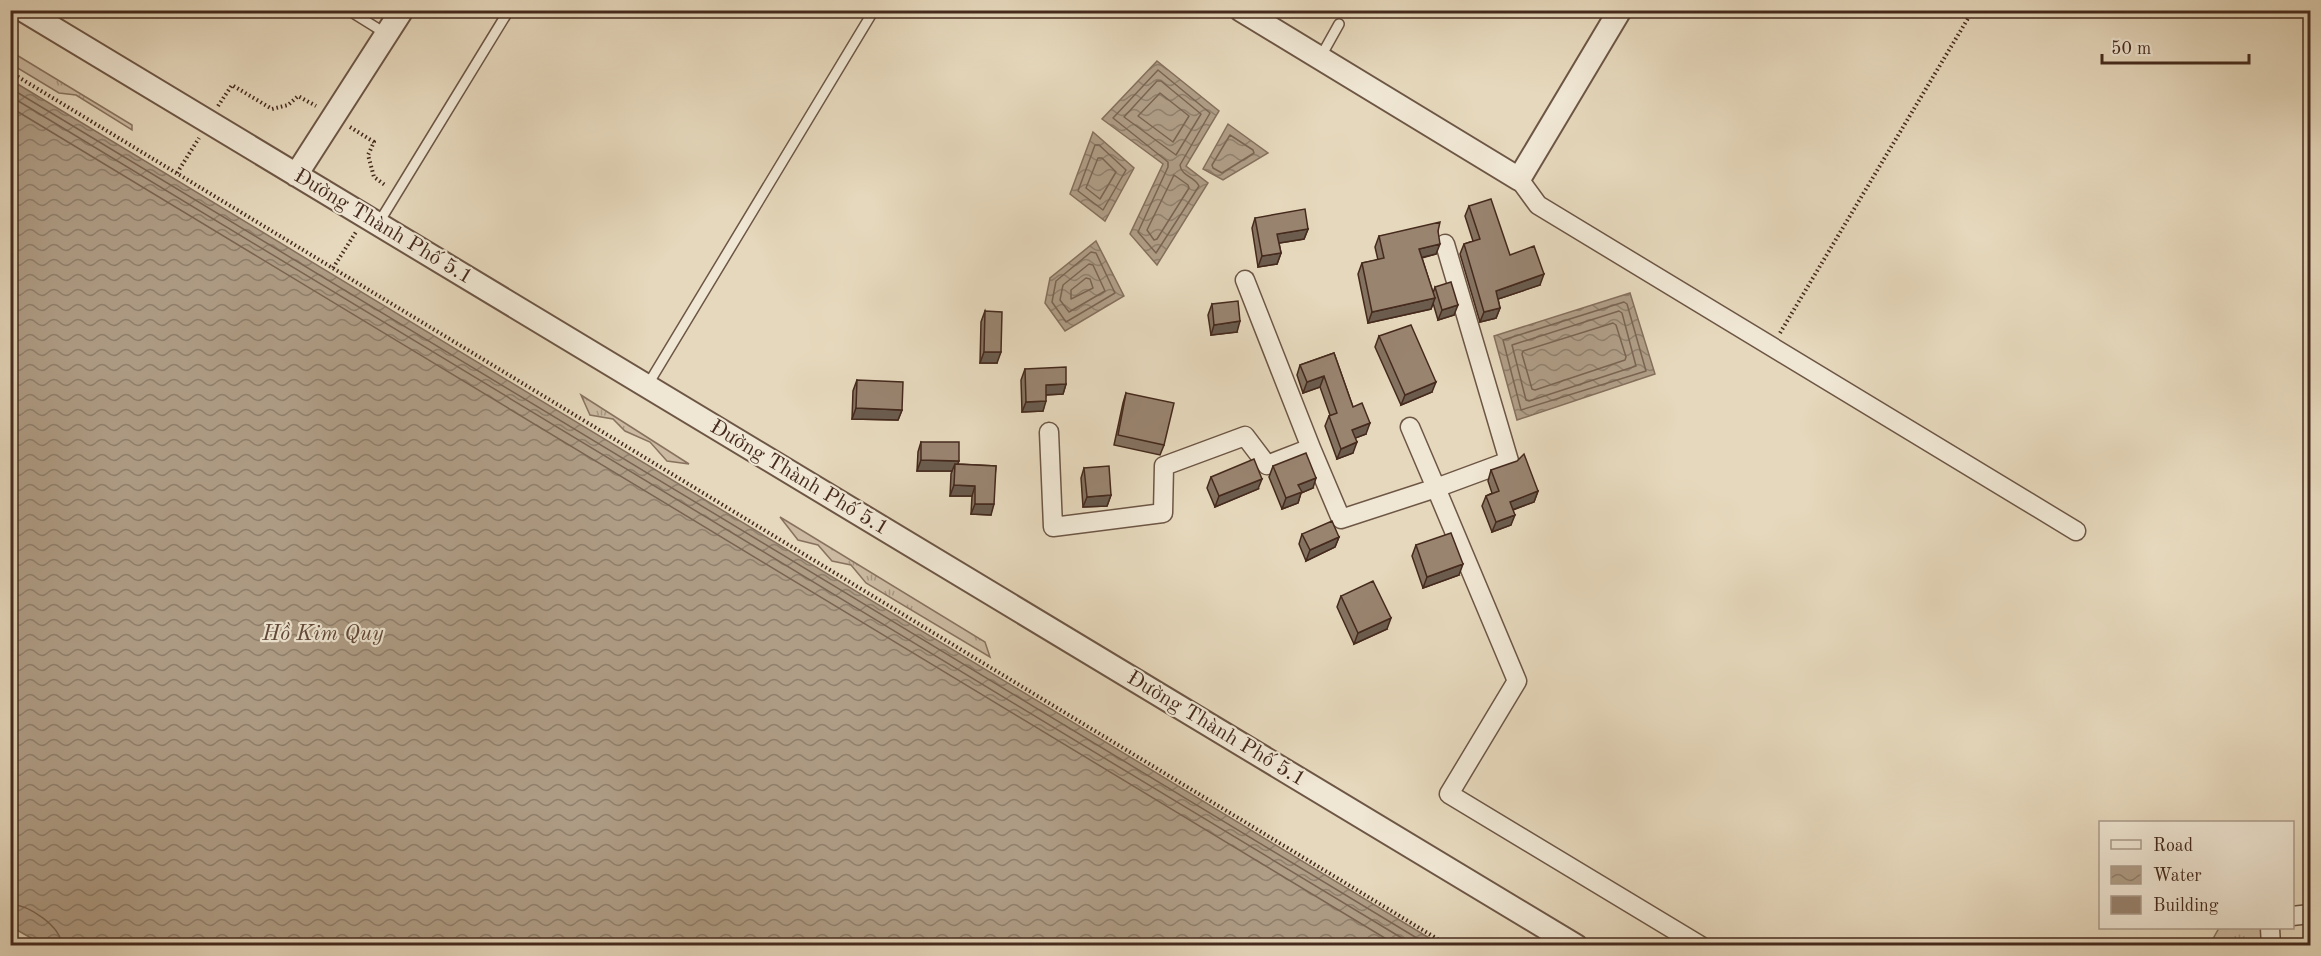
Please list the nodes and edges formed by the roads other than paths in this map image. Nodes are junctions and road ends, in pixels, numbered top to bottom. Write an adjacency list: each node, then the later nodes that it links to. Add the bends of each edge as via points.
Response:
1 (23, 10): 11 (street, Đường Thành Phố 5.1)
2 (348, 10): 9 (lane)
3 (402, 10): 9 (street)
4 (509, 10): 13 (lane)
5 (874, 10): 16 (lane)
6 (1241, 10): 10 (street)
7 (1620, 10): 12 (street)
8 (1339, 24): 10 (lane)
9 (387, 35): 11 (street)
10 (1320, 58): 12 (street)
11 (296, 175): 13 (street, Đường Thành Phố 5.1)
12 (1519, 179): 21 (street, via 1538,205)
13 (378, 224): 16 (street, Đường Thành Phố 5.1)
14 (1445, 244): 20 (street, via 1509,461)
15 (1245, 280): 19 (street)
16 (647, 386): 25 (street, Đường Thành Phố 5.1)
17 (1410, 427): 20 (street)
18 (1049, 432): 19 (street, via 1053,527 1163,513 1164,466 1245,436 1267,465)
19 (1311, 448): 20 (street, via 1341,519)
20 (1436, 488): 26 (street, via 1517,681 1449,794)
21 (2076, 531)
22 (2310, 914): 23 (street)
23 (2294, 916)
24 (2270, 929): 27 (street)
25 (1576, 945)
26 (1701, 945)
27 (2271, 945)

